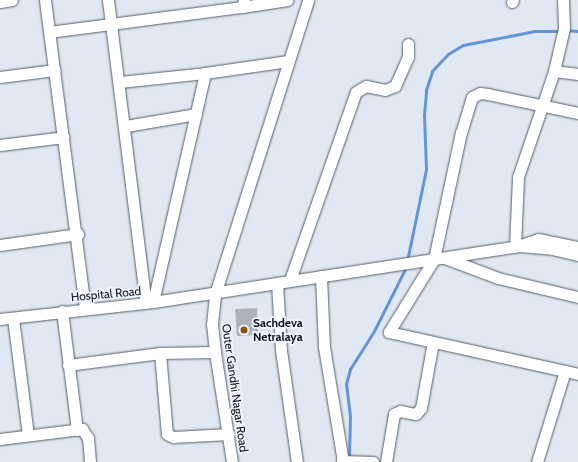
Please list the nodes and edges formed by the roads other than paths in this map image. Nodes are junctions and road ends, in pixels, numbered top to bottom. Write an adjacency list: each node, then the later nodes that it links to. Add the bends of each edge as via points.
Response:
1 (12, 0): 7 (street)
2 (45, 0): 10 (street)
3 (108, 0): 9 (street)
4 (287, 0): 8 (street)
5 (308, 0): 12 (street, Outer Gandhi Nagar Road)
6 (563, 0): 14 (street, via 564,31)
7 (0, 2)
8 (243, 3): 9 (street)
9 (111, 22): 10 (street); 18 (street)
10 (49, 32): 13 (street)
11 (408, 44): 32 (street, via 408,57 395,86 385,90 366,86 356,92)
12 (288, 61): 15 (street); 34 (street, Outer Gandhi Nagar Road)
13 (56, 70): 17 (street); 23 (street)
14 (554, 71): 16 (street); 19 (street)
15 (205, 73): 18 (street); 21 (street)
16 (578, 74)
17 (0, 77)
18 (120, 82): 22 (street)
19 (543, 107): 20 (street); 27 (street, via 518,177); 30 (street, via 480,93 472,97 461,132)
20 (578, 113)
21 (196, 114): 22 (street); 36 (street)
22 (126, 126): 36 (street)
23 (64, 137): 24 (street); 25 (street)
24 (0, 145)
25 (78, 234): 26 (street); 37 (street)
26 (0, 245)
27 (517, 246): 28 (street, via 538,239); 29 (street, via 552,249); 30 (street, Hospital Road)
28 (578, 247)
29 (578, 256)
30 (434, 259): 31 (street, Hospital Road); 35 (street, via 498,278); 41 (street, via 389,332)
31 (321, 276): 32 (street, Hospital Road); 51 (street, via 324,347)
32 (290, 280): 33 (street, Hospital Road)
33 (277, 283): 34 (street, Hospital Road); 54 (street, via 281,350)
34 (215, 294): 36 (street, Hospital Road); 42 (street, Outer Gandhi Nagar Road, via 212,324)
35 (578, 297)
36 (150, 303): 37 (street, Hospital Road)
37 (85, 308): 38 (street, Hospital Road)
38 (62, 311): 39 (street, Hospital Road); 44 (street)
39 (13, 318): 40 (street, Hospital Road); 49 (street)
40 (0, 319)
41 (433, 342): 45 (street); 56 (street, via 421,408 416,414 400,411 394,414)
42 (215, 352): 43 (street); 48 (street, Outer Gandhi Nagar Road)
43 (160, 353): 44 (street); 48 (street, via 168,434 173,437)
44 (68, 365): 47 (street)
45 (565, 371): 46 (street); 57 (street)
46 (578, 374)
47 (77, 430): 49 (street); 52 (street, via 87,433)
48 (229, 434): 53 (street, Outer Gandhi Nagar Road)
49 (28, 435): 50 (street)
50 (0, 439)
51 (344, 461): 55 (street)
52 (90, 462)
53 (232, 462)
54 (298, 462)
55 (373, 462)
56 (386, 462)
57 (537, 462)

